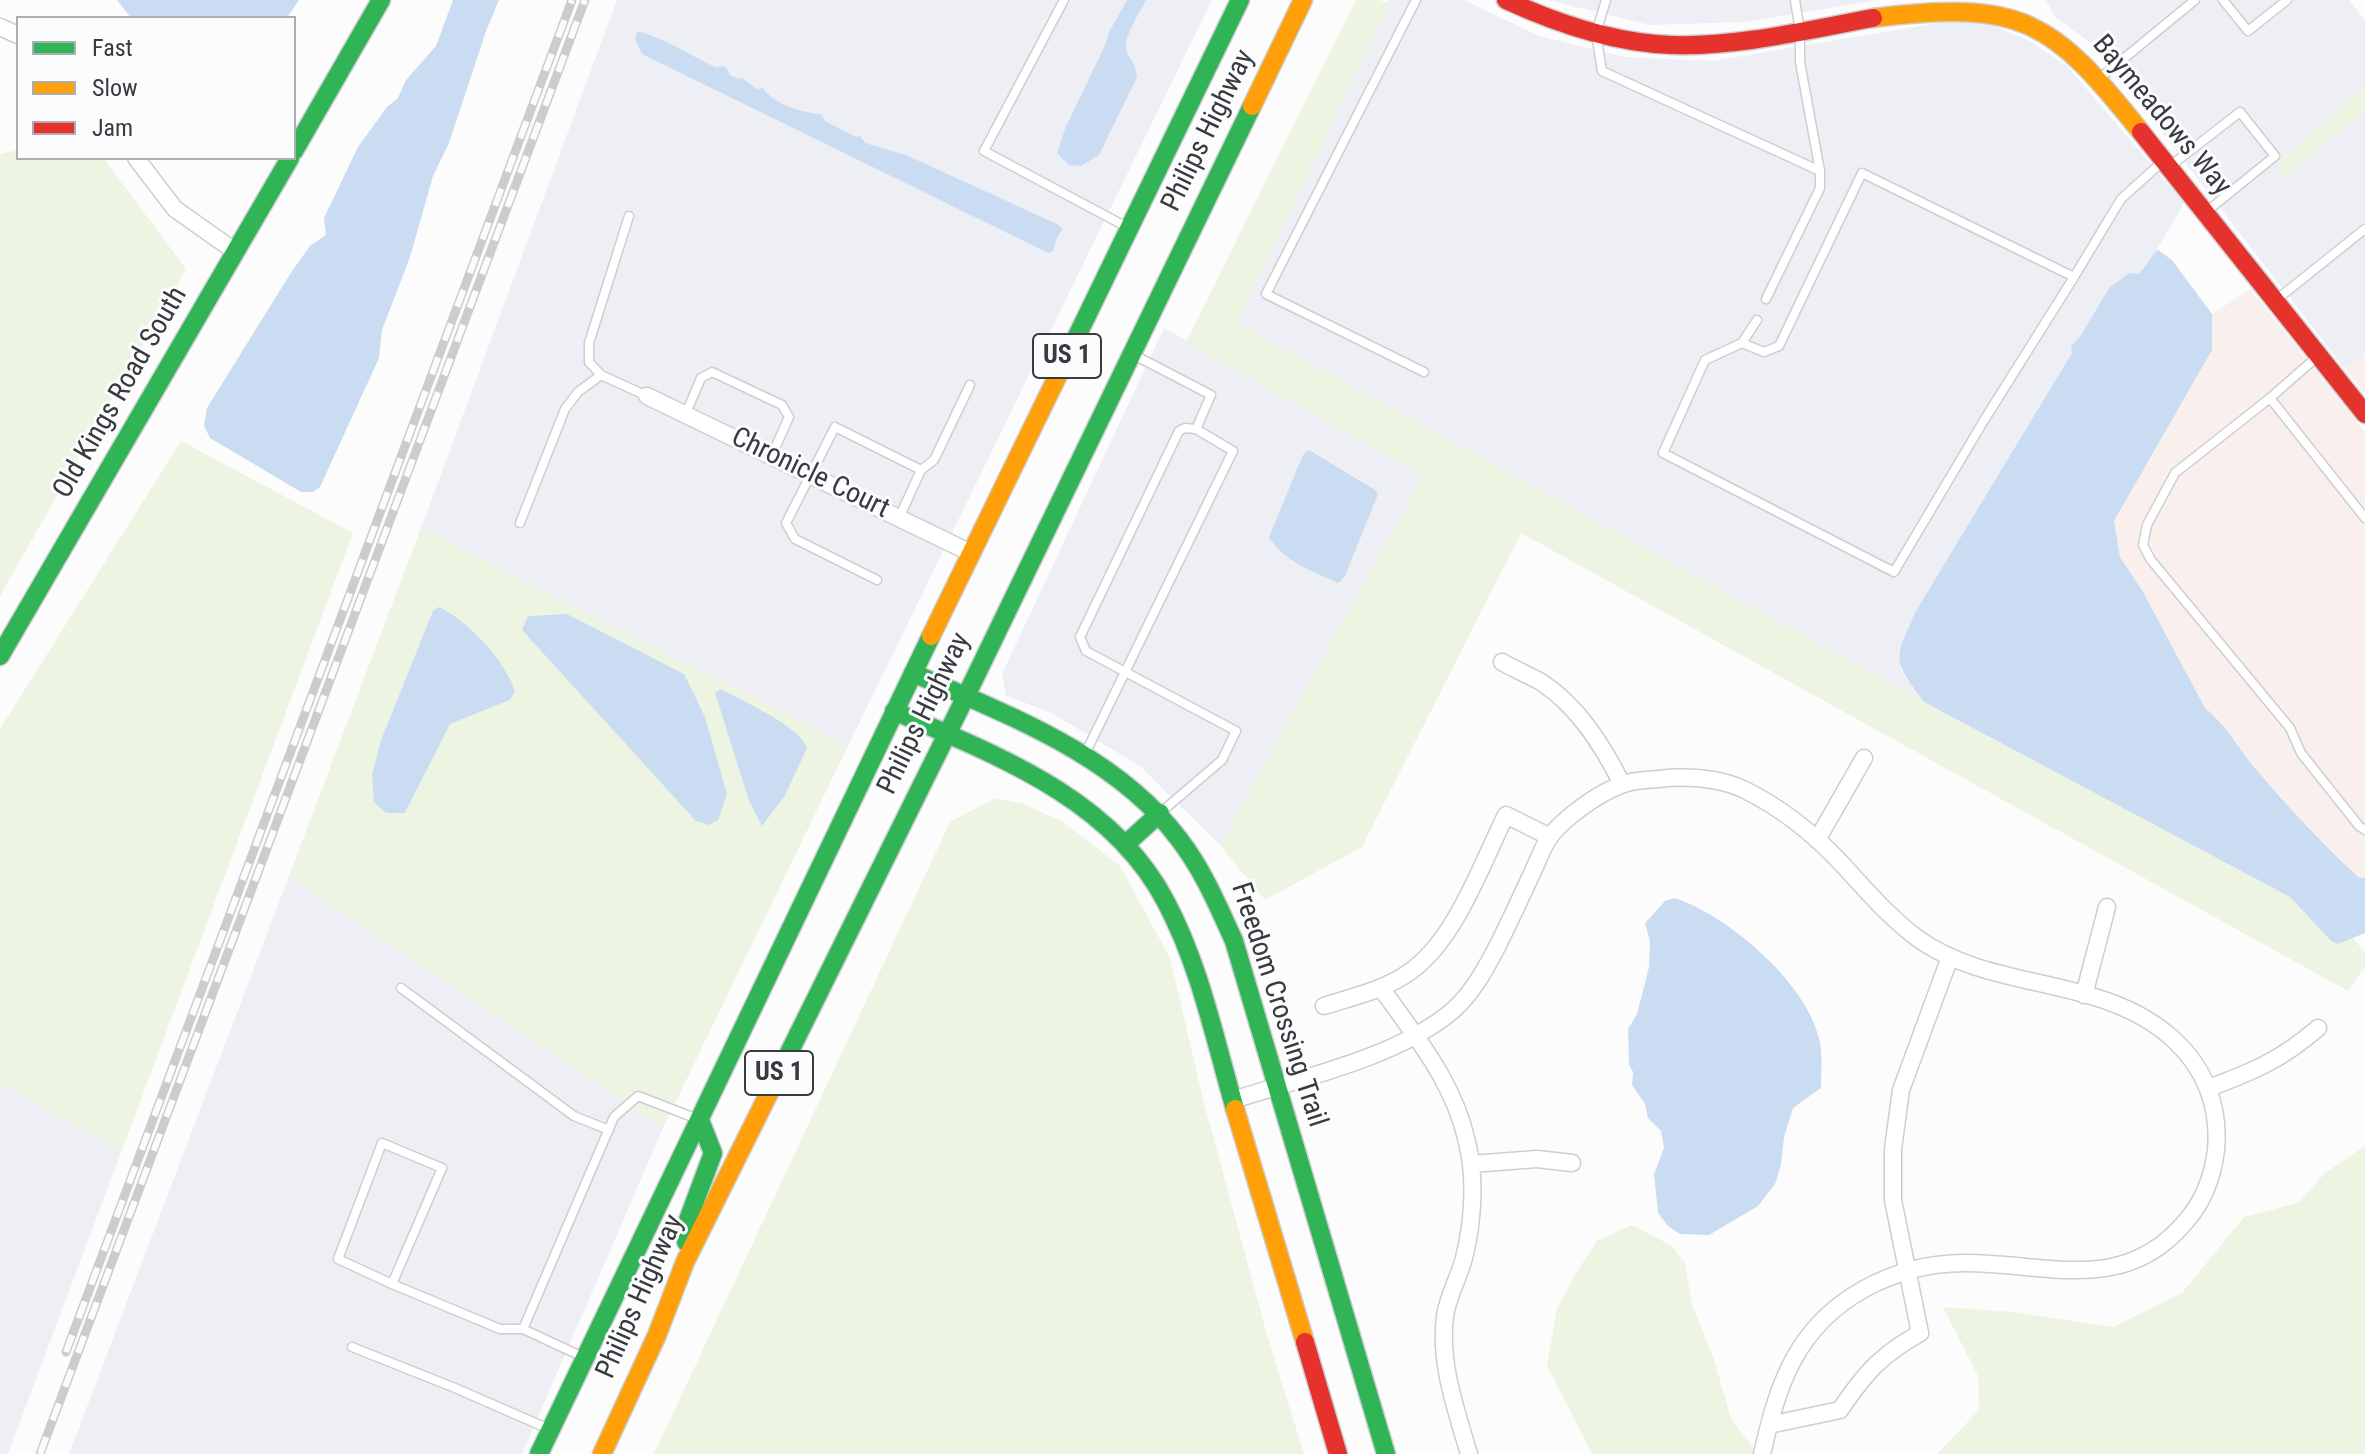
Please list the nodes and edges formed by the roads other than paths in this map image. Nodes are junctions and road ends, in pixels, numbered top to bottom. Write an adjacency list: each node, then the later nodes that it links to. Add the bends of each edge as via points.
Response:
1 (381, 0): 15 (street)
2 (1064, 0): 22 (lane, via 984,151)
3 (1240, 0): 22 (street, Philips Highway / US 1)
4 (1303, 0): 30 (street, Philips Highway / US 1)
5 (1416, 0): 32 (lane, via 1266,294)
6 (1506, 0): 13 (street, Baymeadows Way)
7 (1606, 0): 13 (lane)
8 (1795, 0): 12 (lane)
9 (2195, 0): 14 (lane)
10 (2223, 0): 11 (lane, via 2248,31)
11 (2287, 0)
12 (1800, 31): 13 (street, Baymeadows Way, via 1691,45); 14 (street, Baymeadows Way, via 1936,6 2021,12 2074,52); 19 (lane, via 1800,62)
13 (1596, 33): 19 (lane, via 1602,71)
14 (2099, 79): 18 (street, Baymeadows Way)
15 (296, 148)
16 (138, 160): 24 (street, via 175,209)
17 (289, 160): 24 (street, Old Kings Road South)
18 (2166, 164): 20 (street, Baymeadows Way); 20 (lane, via 2240,112 2275,156); 25 (lane, via 2121,199)
19 (1820, 171): 26 (lane, via 1820,188)
20 (2205, 213): 27 (street, Baymeadows Way)
21 (629, 216): 33 (lane, via 589,343 589,362)
22 (1129, 228): 46 (street, Philips Highway / US 1)
23 (2365, 229): 27 (lane)
24 (236, 252): 48 (street, Old Kings Road South)
25 (2074, 277): 29 (lane, via 1862,173 1779,346 1764,352); 29 (lane, via 1894,572 1663,453 1705,360)
26 (1766, 299)
27 (2275, 301): 31 (street, Baymeadows Way)
28 (1757, 320): 29 (lane)
29 (1742, 343)
30 (1132, 354): 39 (lane, via 1211,395); 52 (street, Philips Highway / US 1)
31 (2319, 356): 36 (lane); 37 (street, Baymeadows Way)
32 (1424, 372)
33 (601, 375): 35 (lane); 45 (lane, via 565,409)
34 (970, 385): 41 (lane, via 934,460)
35 (647, 396): 38 (street, Chronicle Court)
36 (2270, 398): 44 (lane); 59 (lane, via 2175,473 2147,525 2143,545)
37 (2363, 407)
38 (686, 413): 40 (street, Chronicle Court); 40 (lane, via 701,378 712,372 782,405 789,417)
39 (1196, 429): 51 (lane, via 1233,451); 51 (lane, via 1179,431 1080,637 1086,651)
40 (772, 455): 42 (street, Chronicle Court)
41 (921, 470): 42 (lane, via 835,427); 43 (lane)
42 (811, 475): 43 (street, Chronicle Court); 47 (lane, via 786,523 789,531 795,539)
43 (899, 518): 46 (street, Chronicle Court)
44 (2365, 518)
45 (520, 523)
46 (971, 553): 50 (street, Philips Highway / US 1)
47 (877, 580)
48 (0, 656)
49 (1502, 662): 57 (street, via 1542,683 1573,709 1605,749)
50 (913, 673): 52 (street, Freedom Crossing Trail); 53 (street, Philips Highway / US 1)
51 (1126, 674): 55 (lane); 58 (lane, via 1236,731 1222,760)
52 (966, 696): 54 (street, Philips Highway / US 1); 55 (street, Freedom Crossing Trail)
53 (894, 711): 54 (street); 74 (street, Philips Highway / US 1)
54 (947, 734): 62 (street, via 1082,805); 78 (street, Philips Highway / US 1)
55 (1085, 754): 58 (street, Freedom Crossing Trail)
56 (1864, 758): 61 (street)
57 (1622, 784): 60 (street); 61 (street, via 1672,777 1739,787)
58 (1160, 813): 62 (street); 71 (street, Freedom Crossing Trail, via 1196,861 1222,909)
59 (2365, 830)
60 (1550, 837): 66 (street, via 1506,815 1435,948 1408,973); 70 (street, via 1484,972 1447,1016)
61 (1817, 840): 64 (street, via 1884,912)
62 (1127, 843): 73 (street, via 1179,925)
63 (2107, 907): 67 (street)
64 (1950, 957): 67 (street, via 1986,972); 79 (street, via 1897,1107 1893,1200)
65 (401, 988): 75 (lane, via 574,1116)
66 (1381, 988): 68 (street); 70 (street)
67 (2084, 995): 72 (street, via 2148,1020 2190,1058)
68 (1324, 1006)
69 (2318, 1028): 72 (street, via 2263,1068)
70 (1415, 1035): 71 (street); 77 (street, via 1437,1064 1454,1101)
71 (1276, 1086): 73 (street); 89 (street, Freedom Crossing Trail)
72 (2209, 1088): 79 (street, via 2218,1134 2214,1167 2194,1212 2155,1250 2108,1269 2084,1272 1963,1263)
73 (1233, 1100): 88 (street)
74 (700, 1120): 75 (lane, via 638,1096 614,1117); 78 (street, via 713,1153 688,1220); 83 (street, Philips Highway / US 1)
75 (609, 1130): 81 (lane)
76 (1572, 1163): 77 (street, via 1537,1159)
77 (1471, 1164): 90 (street, via 1471,1214 1443,1343)
78 (685, 1262): 87 (street, Philips Highway / US 1)
79 (1907, 1270): 84 (street, via 1863,1289 1812,1333 1788,1367); 84 (street, via 1920,1333 1873,1366 1840,1410)
80 (392, 1284): 80 (lane, via 442,1168 382,1143 338,1259); 81 (lane, via 500,1329)
81 (523, 1329): 83 (lane)
82 (352, 1347): 85 (lane)
83 (583, 1357): 85 (street, Philips Highway / US 1)
84 (1769, 1425): 91 (street)
85 (550, 1430): 86 (street, Philips Highway / US 1)
86 (539, 1454)
87 (602, 1454)
88 (1338, 1454)
89 (1386, 1454)
90 (1469, 1454)
91 (1762, 1454)

